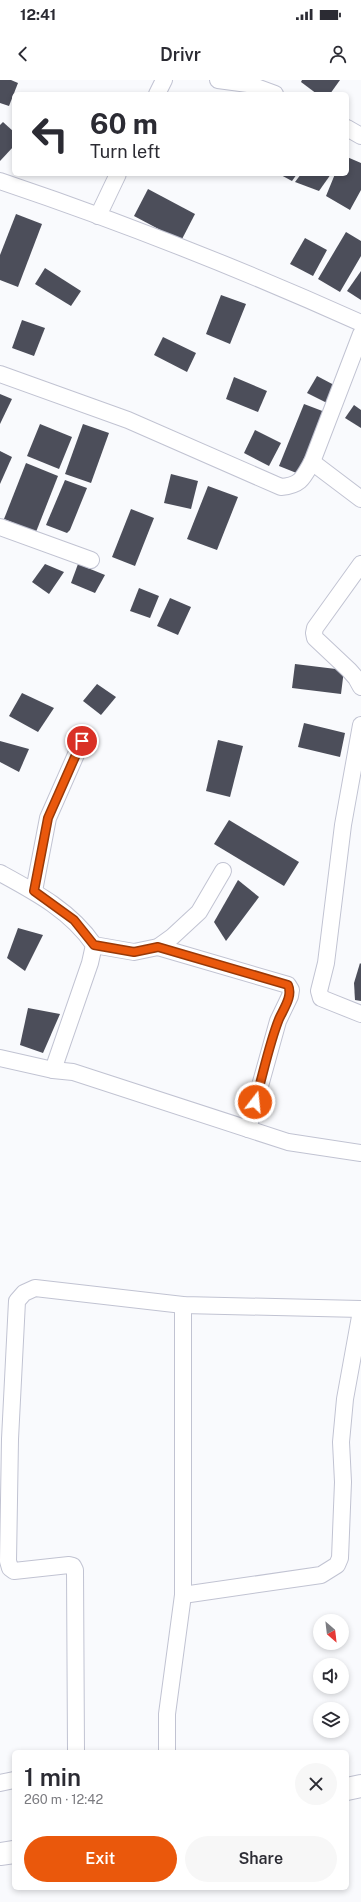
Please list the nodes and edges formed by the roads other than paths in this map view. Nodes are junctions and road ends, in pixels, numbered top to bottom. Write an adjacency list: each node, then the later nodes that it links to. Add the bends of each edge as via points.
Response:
1 (164, 80): 3 (street)
2 (218, 80): 4 (street, via 248,84)
3 (158, 92)
4 (270, 92)
5 (349, 129): 6 (street)
6 (361, 136)
7 (117, 176): 9 (street)
8 (0, 181): 9 (street)
9 (98, 216): 10 (street, via 277,286)
10 (361, 323)
11 (361, 334): 13 (street)
12 (0, 374): 13 (street, via 128,420 281,487 301,482)
13 (312, 462): 14 (street)
14 (361, 499)
15 (0, 527): 16 (street)
16 (91, 560)
17 (361, 564): 18 (street, via 314,633 315,638 356,678)
18 (361, 687)
19 (361, 724): 26 (street, via 343,825 326,963 319,992 321,998)
20 (82, 741): 23 (street, via 48,818)
21 (223, 871): 25 (street, via 199,912)
22 (0, 873): 23 (street)
23 (34, 891): 24 (street, via 74,920)
24 (94, 945): 25 (street, via 134,952); 28 (street)
25 (158, 947): 29 (street, via 288,985 291,990 278,1021)
26 (361, 1014)
27 (0, 1058): 28 (street)
28 (53, 1070): 29 (street, via 73,1072)
29 (248, 1129): 30 (street, via 288,1142)
30 (361, 1153)
31 (183, 1305): 32 (street); 33 (street); 34 (street, via 35,1288 24,1293 17,1301 10,1439 8,1561 14,1571 69,1565 75,1570)
32 (361, 1310): 33 (street, via 345,1399 341,1442 343,1482 340,1558 337,1565 321,1575)
33 (183, 1595): 35 (street, via 168,1714)
34 (76, 1750)
35 (168, 1750)
36 (12, 1780): 37 (street)
37 (0, 1783)
38 (361, 1786): 39 (highway)
39 (349, 1789)
40 (12, 1852): 41 (highway)
41 (0, 1854)

